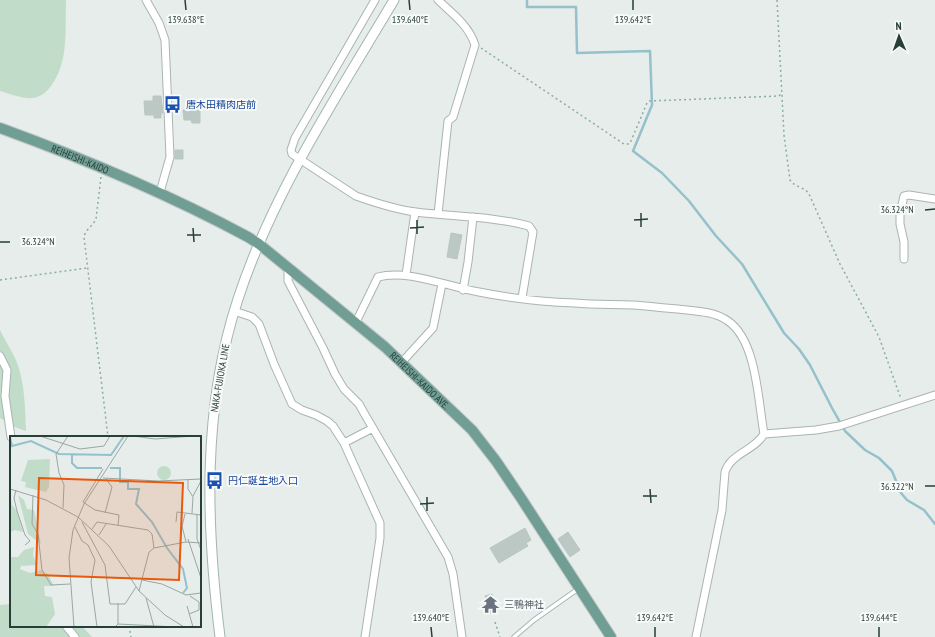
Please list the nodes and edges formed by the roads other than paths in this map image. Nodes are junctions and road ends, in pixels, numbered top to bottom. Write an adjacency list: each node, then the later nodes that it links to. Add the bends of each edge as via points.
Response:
1 (146, 0): 7 (street, via 165,40 170,156)
2 (375, 0): 6 (street, via 293,142 290,150)
3 (394, 0): 6 (main road, NAKA-FUJIOKA LINE)
4 (438, 0): 10 (street, via 466,26 475,45 453,117 448,121)
5 (0, 128): 7 (main road, REIHEISHI-KAIDO)
6 (300, 160): 9 (street, via 356,196); 12 (main road, NAKA-FUJIOKA LINE)
7 (160, 192): 12 (main road, REIHEISHI-KAIDO AVE.)
8 (935, 198): 13 (street, via 904,196 900,224)
9 (415, 212): 10 (street); 15 (street)
10 (438, 214): 11 (street)
11 (473, 217): 17 (street); 18 (street, via 517,223 529,226 533,230)
12 (259, 244): 14 (main road, REIHEISHI-KAIDO AVE.); 19 (main road, NAKA-FUJIOKA LINE)
13 (904, 260)
14 (288, 267): 20 (main road, REIHEISHI-KAIDO AVE.); 24 (street, via 290,285 335,374 344,389 359,404)
15 (406, 275): 16 (street); 20 (street, via 378,277)
16 (442, 284): 17 (street); 22 (street, via 433,328)
17 (463, 290): 18 (street)
18 (522, 298): 25 (street, via 702,312 729,321 744,341 753,364)
19 (234, 311): 27 (street, via 252,317 259,324 292,404 327,421); 31 (main road, NAKA-FUJIOKA LINE, via 216,395 210,465 209,517)
20 (356, 322): 22 (main road, REIHEISHI-KAIDO AVE.)
21 (0, 356): 26 (street, via 7,370 5,396)
22 (402, 362): 28 (main road, REIHEISHI-KAIDO AVE., via 483,444)
23 (935, 395): 25 (street, via 826,429)
24 (373, 428): 27 (street); 33 (street, via 448,557)
25 (764, 434): 36 (street, via 757,443 731,460 726,467 722,510)
26 (11, 436)
27 (344, 443): 32 (street, via 380,523 380,538)
28 (579, 589): 34 (lane); 35 (main road, REIHEISHI-KAIDO AVE.)
29 (67, 627): 30 (street)
30 (75, 637)
31 (220, 637)
32 (364, 637)
33 (462, 637)
34 (514, 637)
35 (611, 637)
36 (696, 637)

